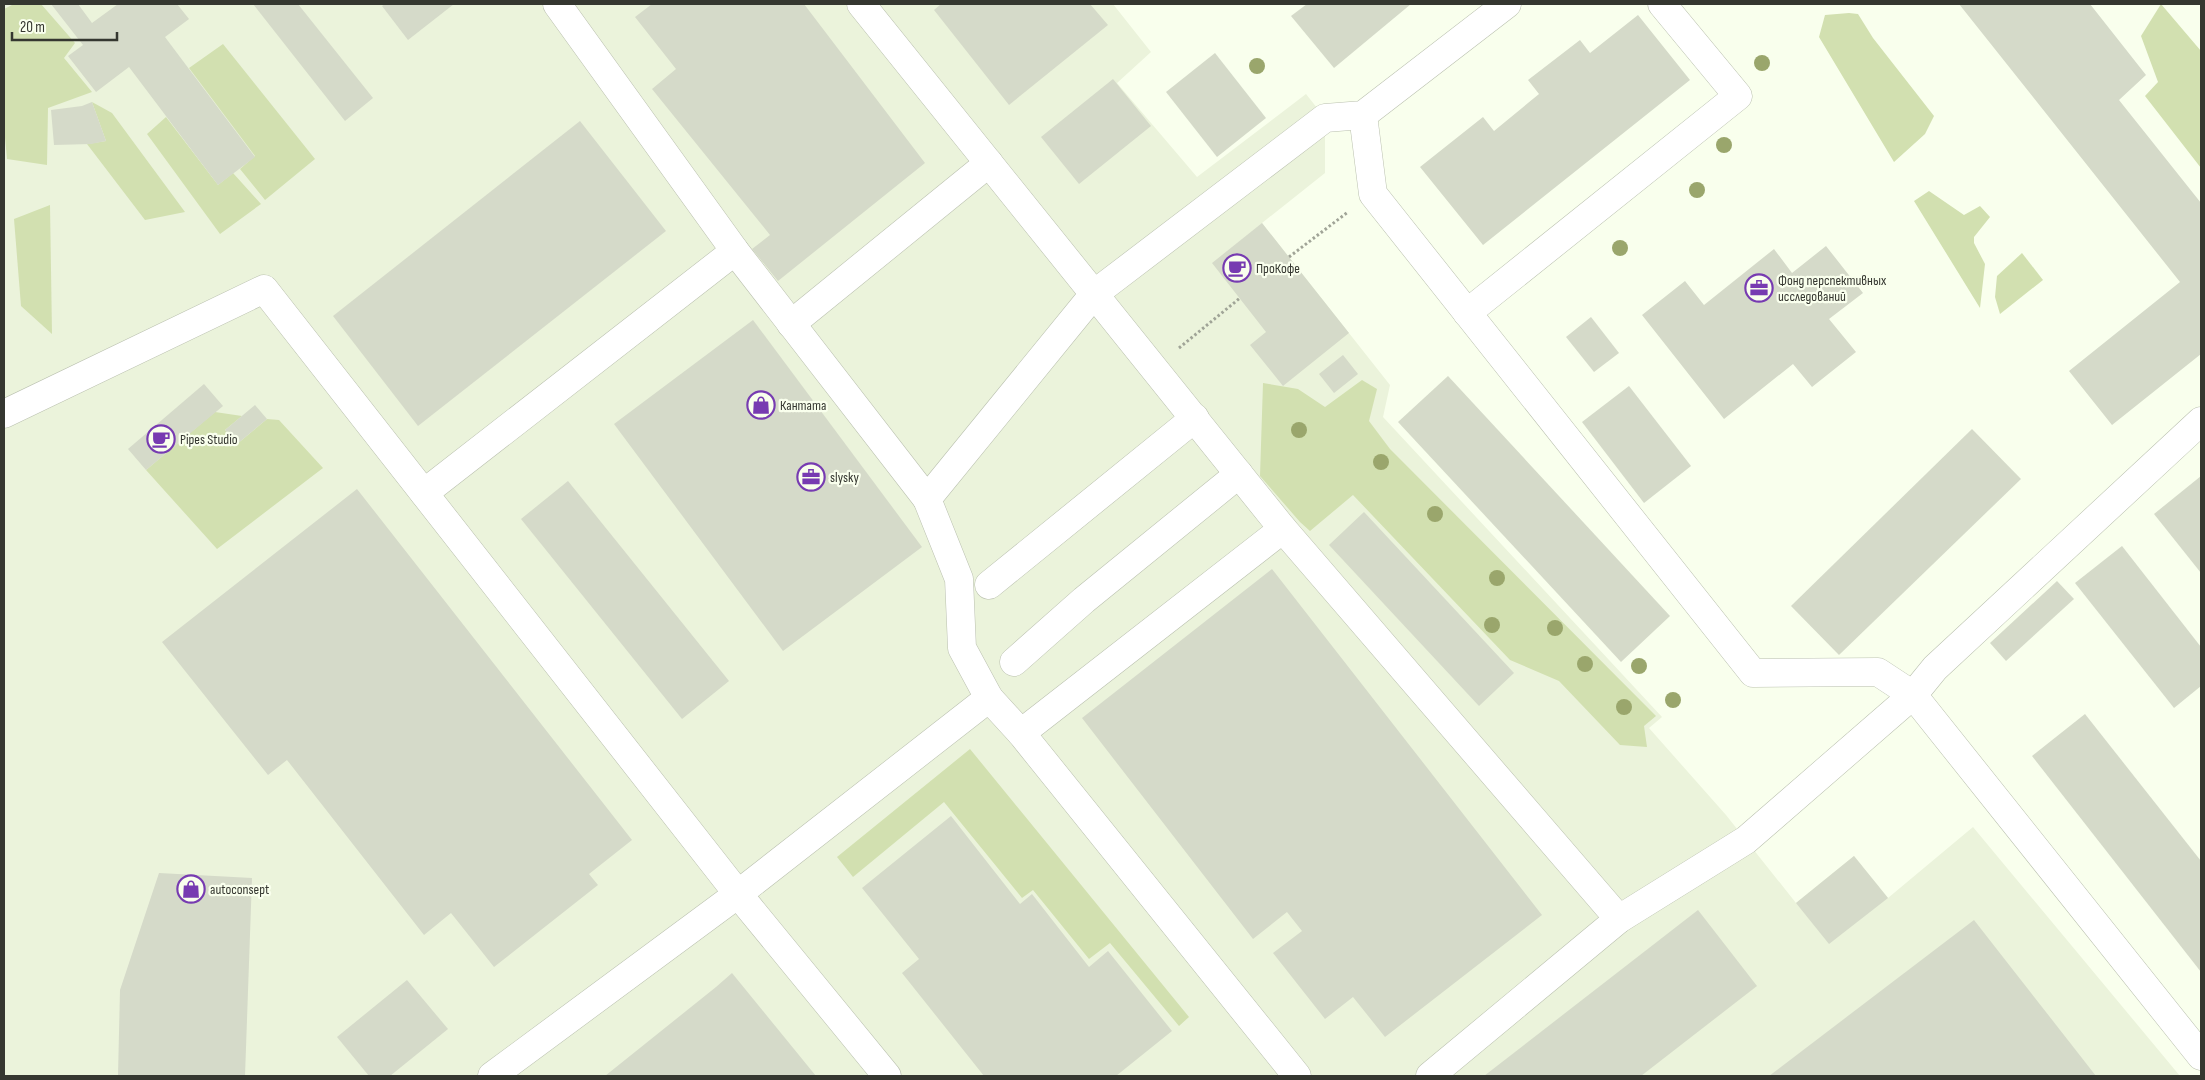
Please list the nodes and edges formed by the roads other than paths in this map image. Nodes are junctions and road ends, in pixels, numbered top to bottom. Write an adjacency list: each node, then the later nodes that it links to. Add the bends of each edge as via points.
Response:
1 (557, 4): 7 (lane)
2 (861, 4): 6 (lane)
3 (1506, 4): 5 (lane)
4 (1662, 4): 9 (lane, via 1738,96)
5 (1363, 115): 8 (lane, via 1325,118); 9 (lane, via 1373,194)
6 (988, 163): 8 (lane); 10 (lane)
7 (735, 251): 10 (lane); 15 (lane)
8 (1094, 294): 12 (lane); 16 (lane)
9 (1467, 313): 20 (lane, via 1753,673 1878,672)
10 (791, 324): 16 (lane)
11 (4, 414): 15 (lane, via 264,289)
12 (1195, 418): 14 (lane); 18 (lane)
13 (2201, 421): 20 (lane, via 1934,668)
14 (1239, 474): 17 (lane); 19 (lane, via 1084,600)
15 (424, 493): 23 (lane)
16 (927, 499): 21 (lane, via 959,579 962,648)
17 (1283, 529): 22 (lane); 24 (lane)
18 (988, 585)
19 (1014, 662)
20 (1913, 695): 24 (lane, via 1746,840); 25 (lane)
21 (989, 698): 22 (lane); 23 (lane)
22 (1021, 733): 28 (lane)
23 (738, 894): 26 (lane); 27 (lane)
24 (1619, 919): 29 (lane)
25 (2201, 1056)
26 (492, 1076)
27 (887, 1076)
28 (1297, 1076)
29 (1430, 1076)

